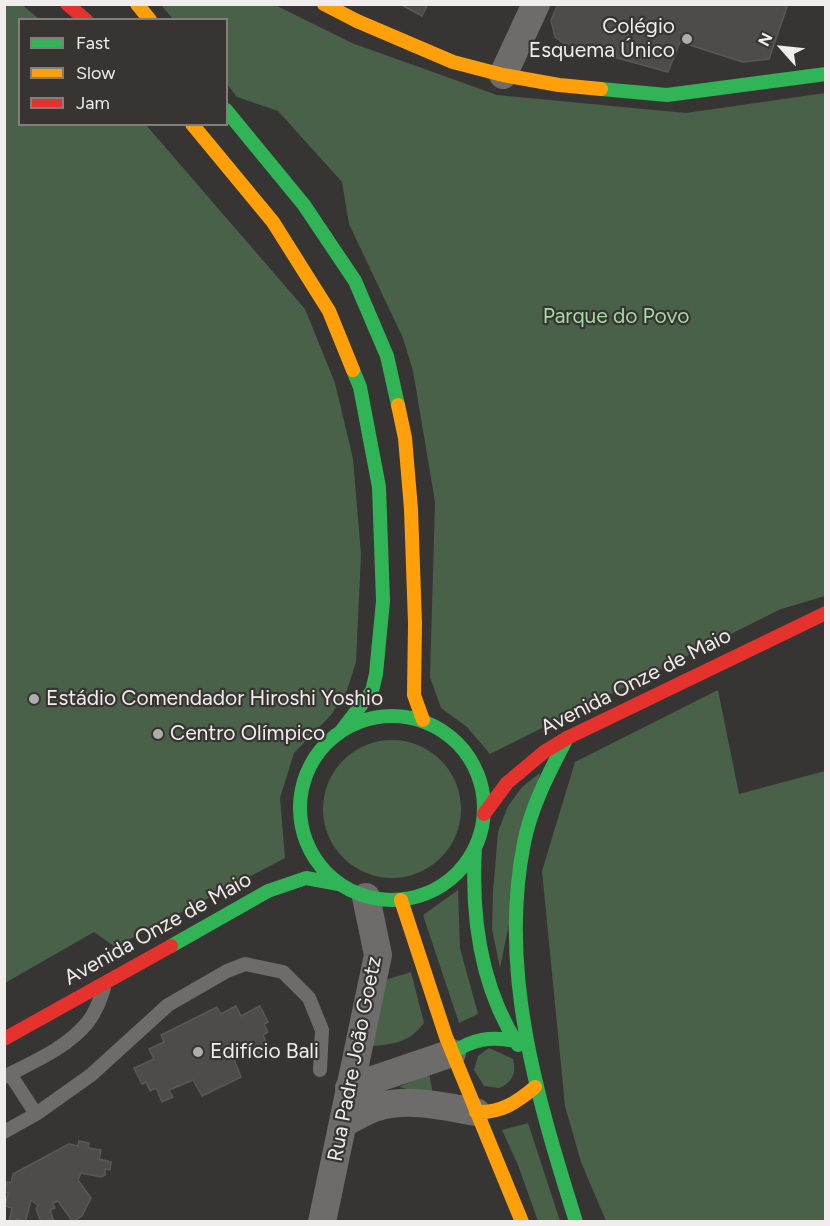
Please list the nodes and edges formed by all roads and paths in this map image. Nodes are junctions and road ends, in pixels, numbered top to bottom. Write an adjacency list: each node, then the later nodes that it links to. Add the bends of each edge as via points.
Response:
1 (67, 4): 6 (street)
2 (137, 4): 7 (street)
3 (324, 4): 5 (street)
4 (536, 4): 9 (street)
5 (362, 13): 9 (street, via 453,62)
6 (84, 18)
7 (148, 18)
8 (825, 74): 9 (street, via 667,95 560,86)
9 (503, 75)
10 (228, 112): 13 (street, via 304,205 355,281 387,356 405,438 415,623 414,695)
11 (194, 126): 14 (street, via 273,222 329,311 360,387 379,487 383,601 372,691)
12 (823, 618): 15 (street, Avenida Onze de Maio)
13 (423, 720): 14 (street, via 396,715 364,719); 16 (street, via 455,739 474,765 483,788)
14 (342, 730): 18 (street, via 319,751 310,768 303,785 300,817 304,838 320,866)
15 (567, 738): 16 (street, Avenida Onze de Maio, via 507,783); 25 (street, via 537,802 517,889 517,978)
16 (484, 814): 17 (street)
17 (475, 848): 20 (street, via 456,874 437,889); 23 (street, via 473,896 484,967 497,1006)
18 (339, 884): 19 (street); 21 (street, Avenida Onze de Maio, via 306,878 268,891)
19 (366, 897): 20 (street); 29 (street, Rua Padre João Goetz, via 378,956)
20 (401, 900): 24 (street)
21 (107, 982): 22 (street, Avenida Onze de Maio); 27 (lane, via 88,1023 59,1048)
22 (4, 1039)
23 (515, 1041): 24 (street, via 480,1038); 25 (street)
24 (452, 1053): 29 (street); 30 (street)
25 (530, 1060): 28 (street)
26 (320, 1070): 31 (lane, via 322,1030 309,998 283,972 245,964 168,1005 91,1075)
27 (7, 1076): 31 (lane)
28 (535, 1087): 30 (street, via 499,1112); 36 (street)
29 (349, 1088): 32 (street, Rua Padre João Goetz)
30 (476, 1112): 32 (street, via 404,1103 382,1105); 35 (street)
31 (36, 1114): 33 (lane)
32 (342, 1124): 34 (street, Rua Padre João Goetz)
33 (6, 1127)
34 (322, 1221)
35 (522, 1221)
36 (576, 1221)

